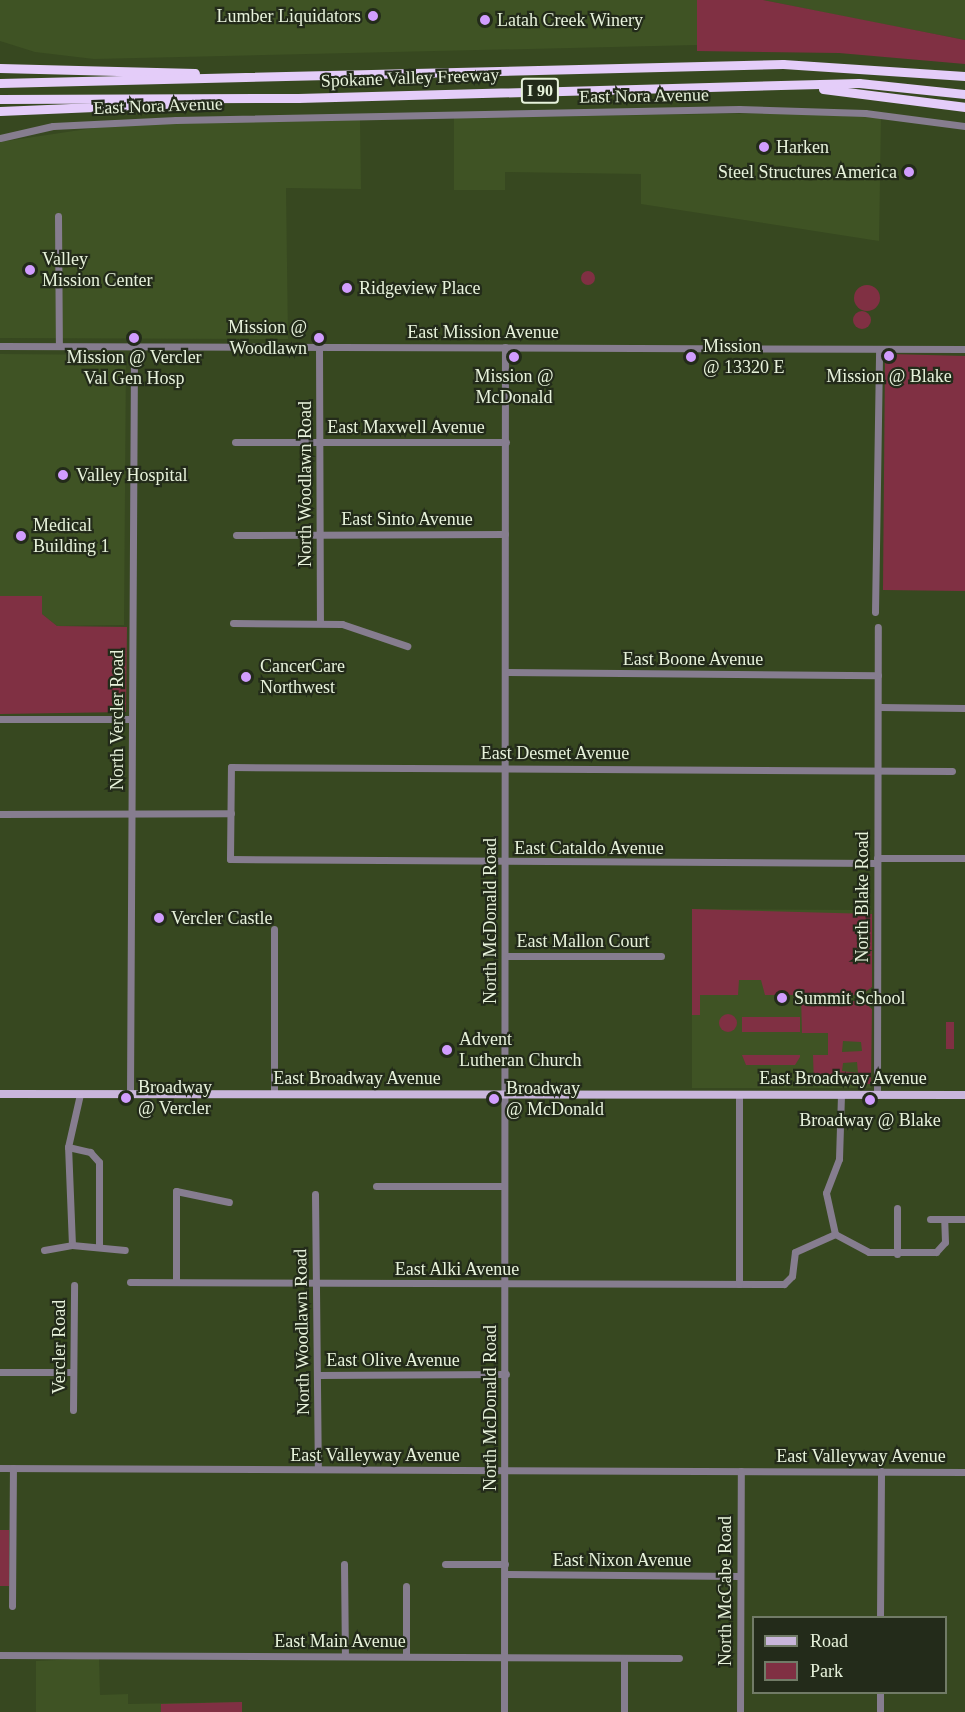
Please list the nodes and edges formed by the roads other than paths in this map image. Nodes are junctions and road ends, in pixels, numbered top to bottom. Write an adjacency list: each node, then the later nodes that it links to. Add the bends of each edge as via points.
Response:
1 (0, 68): 2 (highway)
2 (297, 76): 3 (highway, Spokane Valley Freeway / I 90, via 783,64); 4 (highway, Spokane Valley Freeway / I 90)
3 (965, 76)
4 (0, 83)
5 (781, 87): 6 (highway, Spokane Valley Freeway / I 90, via 859,83); 7 (highway, Spokane Valley Freeway / I 90); 9 (highway)
6 (965, 94)
7 (298, 98): 8 (highway, Spokane Valley Freeway / I 90); 10 (highway)
8 (0, 99)
9 (965, 107)
10 (0, 111)
11 (965, 126): 12 (street, East Nora Avenue, via 865,112 739,109 146,121 53,126)
12 (0, 138)
13 (58, 216): 15 (street)
14 (0, 346): 15 (street, East Mission Avenue)
15 (59, 346): 16 (street, East Mission Avenue)
16 (134, 346): 17 (street, East Mission Avenue); 37 (street, North Vercler Road)
17 (319, 347): 18 (street, East Mission Avenue); 22 (street, North Woodlawn Road)
18 (505, 347): 19 (street, East Mission Avenue); 23 (street, North McDonald Road)
19 (879, 349): 20 (street, East Mission Avenue); 27 (street)
20 (965, 349)
21 (235, 442): 22 (street, East Maxwell Avenue)
22 (320, 442): 23 (street, East Maxwell Avenue); 24 (street, North Woodlawn Road)
23 (506, 442): 25 (street, North McDonald Road)
24 (320, 534): 25 (street, East Sinto Avenue); 26 (street, East Sinto Avenue); 28 (street, North Woodlawn Road)
25 (505, 534): 32 (street, North McDonald Road)
26 (236, 535)
27 (875, 612)
28 (320, 622): 29 (street); 31 (street, via 360,628)
29 (233, 623)
30 (878, 627): 33 (street, North Blake Road)
31 (407, 646)
32 (507, 672): 33 (street, East Boone Avenue); 38 (street, North McDonald Road)
33 (878, 675): 34 (street, North Blake Road)
34 (879, 707): 35 (street); 39 (street, North Blake Road)
35 (965, 708)
36 (0, 719): 37 (street)
37 (132, 719): 43 (street, North Vercler Road)
38 (506, 767): 39 (street, East Desmet Avenue); 41 (street, East Desmet Avenue, via 231,767); 46 (street, North McDonald Road)
39 (879, 771): 40 (street); 45 (street, North Blake Road)
40 (952, 771)
41 (231, 813): 43 (street); 46 (street, East Cataldo Avenue, via 230,859)
42 (0, 814): 43 (street)
43 (133, 814): 52 (street, North Vercler Road)
44 (965, 858): 45 (street, East Cataldo Avenue)
45 (877, 861): 46 (street, East Cataldo Avenue); 57 (street, North Blake Road)
46 (506, 862): 48 (street, North McDonald Road)
47 (274, 929): 53 (street)
48 (505, 956): 49 (street, East Mallon Court); 54 (street, North McDonald Road)
49 (661, 956)
50 (0, 1094): 51 (main road, East Broadway Avenue)
51 (80, 1094): 52 (main road, East Broadway Avenue); 59 (street)
52 (130, 1094): 53 (main road, East Broadway Avenue)
53 (274, 1094): 54 (main road, East Broadway Avenue)
54 (505, 1095): 55 (main road, East Broadway Avenue); 61 (street, North McDonald Road)
55 (739, 1095): 56 (main road, East Broadway Avenue); 78 (street)
56 (841, 1095): 57 (main road, East Broadway Avenue); 68 (street, via 839,1159 826,1193)
57 (877, 1095): 58 (main road, East Broadway Avenue)
58 (965, 1095)
59 (68, 1146): 69 (street); 70 (street, via 90,1152 99,1162)
60 (376, 1185): 61 (street)
61 (504, 1186): 77 (street, North McDonald Road)
62 (315, 1194): 76 (street, North Woodlawn Road)
63 (229, 1202): 74 (street, via 176,1191)
64 (897, 1208): 73 (street)
65 (930, 1219): 66 (street)
66 (944, 1219): 67 (street); 73 (street, via 942,1250)
67 (965, 1219)
68 (835, 1234): 73 (street, via 869,1252); 78 (street, East Alki Avenue, via 795,1252 792,1276 784,1284)
69 (72, 1245): 70 (street); 71 (street)
70 (99, 1246): 72 (street)
71 (45, 1250)
72 (124, 1250)
73 (897, 1254)
74 (176, 1281): 75 (street, East Alki Avenue); 76 (street, East Alki Avenue)
75 (130, 1282)
76 (316, 1284): 77 (street, East Alki Avenue); 83 (street, North Woodlawn Road)
77 (504, 1284): 78 (street, East Alki Avenue); 82 (street, North McDonald Road)
78 (739, 1284)
79 (74, 1285): 81 (street, Vercler Road)
80 (0, 1372): 81 (street)
81 (73, 1372): 84 (street, Vercler Road)
82 (506, 1374): 83 (street, East Olive Avenue); 88 (street, North McDonald Road)
83 (317, 1375): 87 (street, North Woodlawn Road)
84 (74, 1410)
85 (0, 1468): 86 (street, East Valleyway Avenue)
86 (13, 1468): 87 (street, East Valleyway Avenue); 98 (street)
87 (318, 1469): 88 (street, East Valleyway Avenue)
88 (506, 1470): 89 (street, East Valleyway Avenue); 94 (street, North McDonald Road)
89 (741, 1471): 90 (street, East Valleyway Avenue); 96 (street, North McCabe Road)
90 (881, 1471): 91 (street, East Valleyway Avenue); 99 (street)
91 (965, 1472)
92 (344, 1564): 101 (street)
93 (446, 1564): 94 (street)
94 (505, 1564): 95 (street, North McDonald Road)
95 (505, 1574): 96 (street, East Nixon Avenue); 103 (street, North McDonald Road)
96 (740, 1576): 109 (street, North McCabe Road)
97 (405, 1586): 102 (street)
98 (12, 1606)
99 (880, 1616)
100 (0, 1655): 101 (street, East Main Avenue)
101 (345, 1656): 102 (street, East Main Avenue)
102 (406, 1656): 103 (street, East Main Avenue)
103 (504, 1658): 104 (street, East Main Avenue); 107 (street, North McDonald Road)
104 (624, 1658): 105 (street, East Main Avenue); 108 (street)
105 (679, 1658)
106 (880, 1694): 110 (street)
107 (504, 1712)
108 (624, 1712)
109 (740, 1712)
110 (880, 1712)

